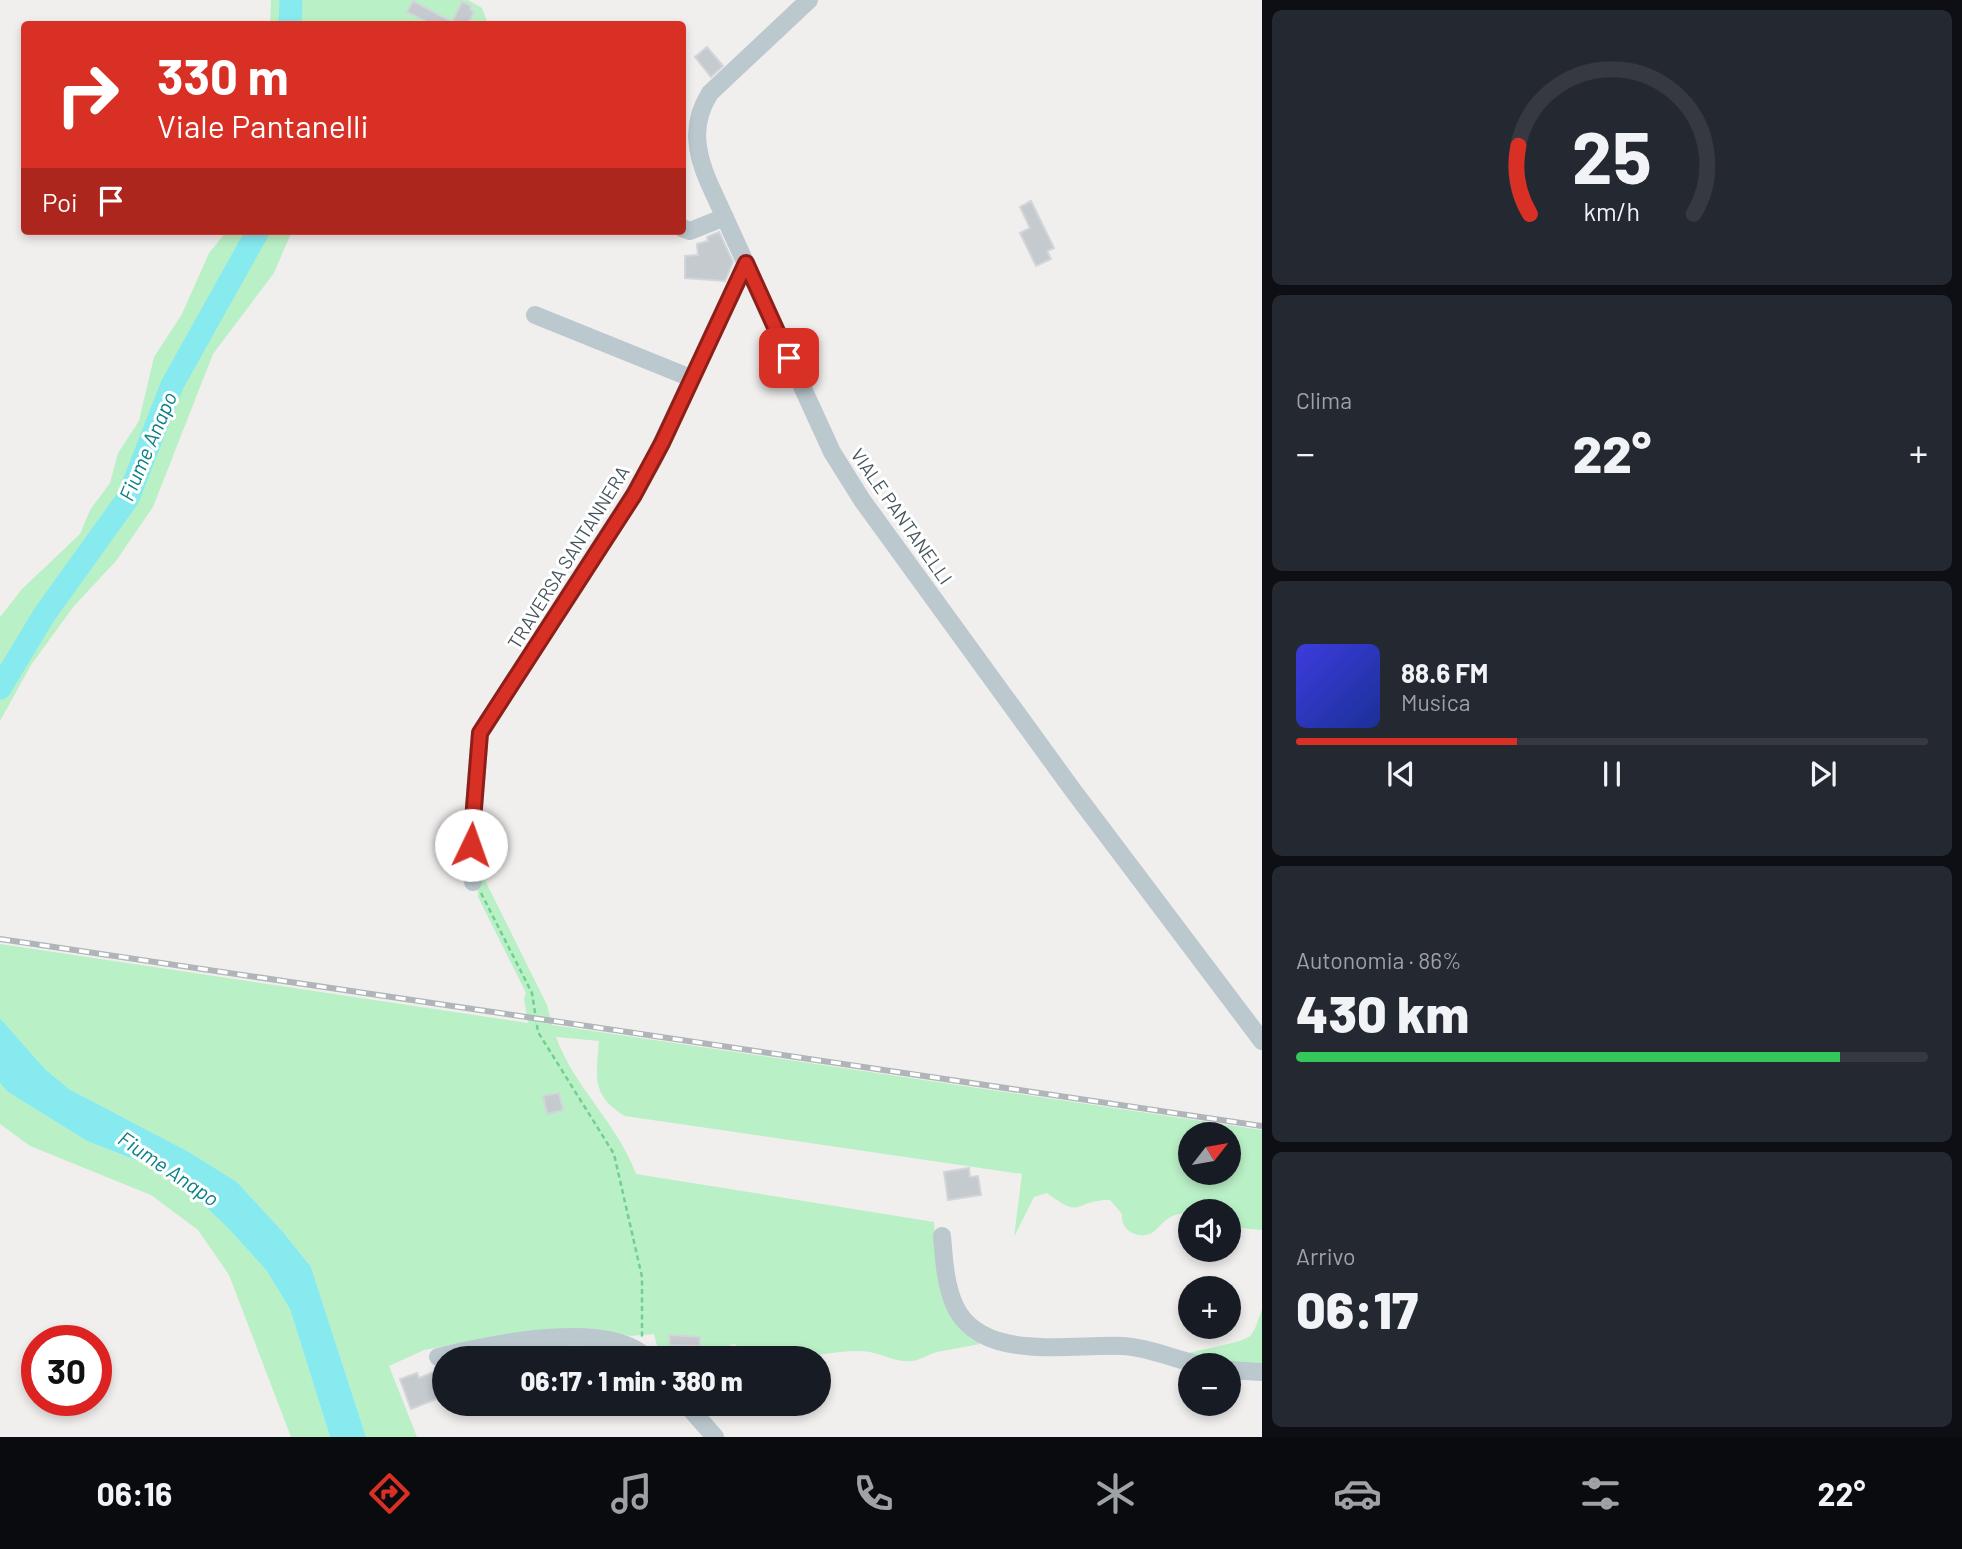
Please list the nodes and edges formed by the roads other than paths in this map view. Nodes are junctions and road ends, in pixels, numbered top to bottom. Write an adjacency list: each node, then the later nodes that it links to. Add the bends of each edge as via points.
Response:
1 (809, 0): 2 (street, VIALE PANTANELLI, via 702,105 696,129 700,163)
2 (725, 217): 3 (street); 4 (street, VIALE PANTANELLI)
3 (686, 229)
4 (746, 263): 6 (street, TRAVERSA SANTANNERA); 8 (street, VIALE PANTANELLI, via 832,452 862,500)
5 (535, 315): 6 (street)
6 (691, 378): 7 (street, TRAVERSA SANTANNERA, via 628,505 480,733 471,833)
7 (473, 882)
8 (1256, 1035): 9 (street, VIALE PANTANELLI)
9 (1262, 1050)
10 (942, 1236): 13 (street, via 954,1304 978,1334 1040,1346 1134,1347)
11 (486, 1346): 12 (street, via 573,1338)
12 (630, 1346)
13 (1178, 1359)
14 (1241, 1371): 15 (street)
15 (1262, 1372)
16 (697, 1416): 17 (street)
17 (715, 1437)

